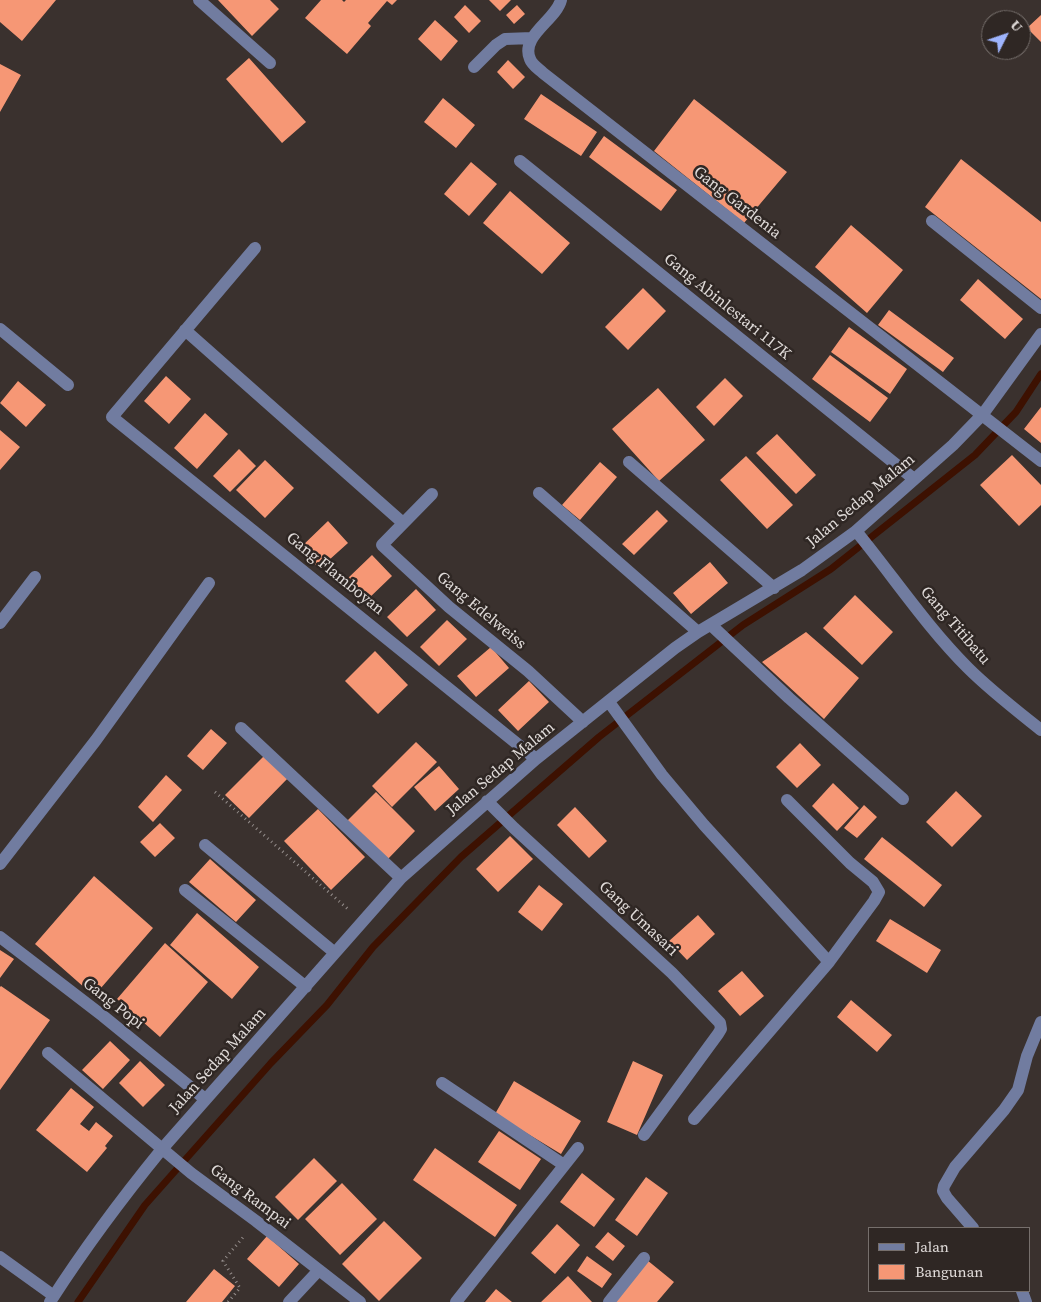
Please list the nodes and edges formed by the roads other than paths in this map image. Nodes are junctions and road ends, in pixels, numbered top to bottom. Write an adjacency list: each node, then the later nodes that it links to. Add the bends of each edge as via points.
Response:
1 (199, 0): 4 (street)
2 (561, 0): 3 (street, via 559,8)
3 (532, 38): 5 (street, via 505,39); 14 (street, Gang Gardenia, via 527,50 530,61 543,73)
4 (270, 63)
5 (474, 67)
6 (520, 161): 17 (street, Gang Abinlestari 117K)
7 (932, 220): 9 (street)
8 (255, 248): 11 (street)
9 (1041, 308)
10 (0, 329): 13 (street)
11 (185, 330): 20 (street); 32 (street, Gang Flamboyan, via 112,416)
12 (1041, 334): 14 (street, Jalan Sedap Malam)
13 (68, 385)
14 (983, 414): 15 (street, Gang Gardenia); 17 (street, Jalan Sedap Malam)
15 (1041, 461)
16 (629, 462): 24 (street)
17 (914, 479): 21 (street, Jalan Sedap Malam)
18 (539, 493): 27 (street)
19 (432, 494): 20 (street, Gang Edelweiss)
20 (403, 523): 29 (street, Gang Edelweiss, via 382,545)
21 (859, 534): 24 (street, Jalan Sedap Malam); 31 (street, Gang Titibatu, via 935,632 968,668)
22 (35, 577): 25 (street)
23 (209, 583): 37 (street, via 96,740)
24 (774, 588): 26 (street, Jalan Sedap Malam, via 740,606)
25 (0, 623)
26 (716, 629): 27 (street, Jalan Sedap Malam); 34 (street)
27 (698, 632): 28 (street, Jalan Sedap Malam)
28 (609, 702): 29 (street, Jalan Sedap Malam); 42 (street, via 662,775 704,825)
29 (583, 722): 32 (street, Jalan Sedap Malam)
30 (241, 728): 38 (street)
31 (1041, 730)
32 (536, 758): 35 (street, Jalan Sedap Malam)
33 (787, 800): 42 (street, via 873,882 879,892)
34 (903, 800)
35 (487, 801): 38 (street, Jalan Sedap Malam); 49 (street, Gang Umasari, via 672,973 722,1026)
36 (205, 845): 41 (street)
37 (0, 864)
38 (401, 878): 41 (street, Jalan Sedap Malam)
39 (185, 890): 43 (street)
40 (0, 937): 47 (street, Gang Popi)
41 (335, 953): 43 (street, Jalan Sedap Malam)
42 (829, 962): 48 (street)
43 (306, 987): 47 (street, Jalan Sedap Malam)
44 (1041, 1022): 53 (street, via 1018,1090 955,1166 944,1186 947,1198)
45 (48, 1054): 51 (street, Gang Rampai)
46 (442, 1083): 52 (street)
47 (205, 1099): 51 (street, Jalan Sedap Malam)
48 (694, 1120)
49 (644, 1135)
50 (578, 1148): 52 (street)
51 (162, 1149): 56 (street, Gang Rampai); 57 (street, Jalan Sedap Malam, via 127,1192)
52 (564, 1165): 60 (street)
53 (972, 1227)
54 (0, 1257): 57 (street)
55 (644, 1258): 61 (street)
56 (319, 1270): 58 (street); 59 (street, Gang Rampai)
57 (52, 1299)
58 (289, 1302)
59 (360, 1302)
60 (456, 1302)
61 (609, 1302)

